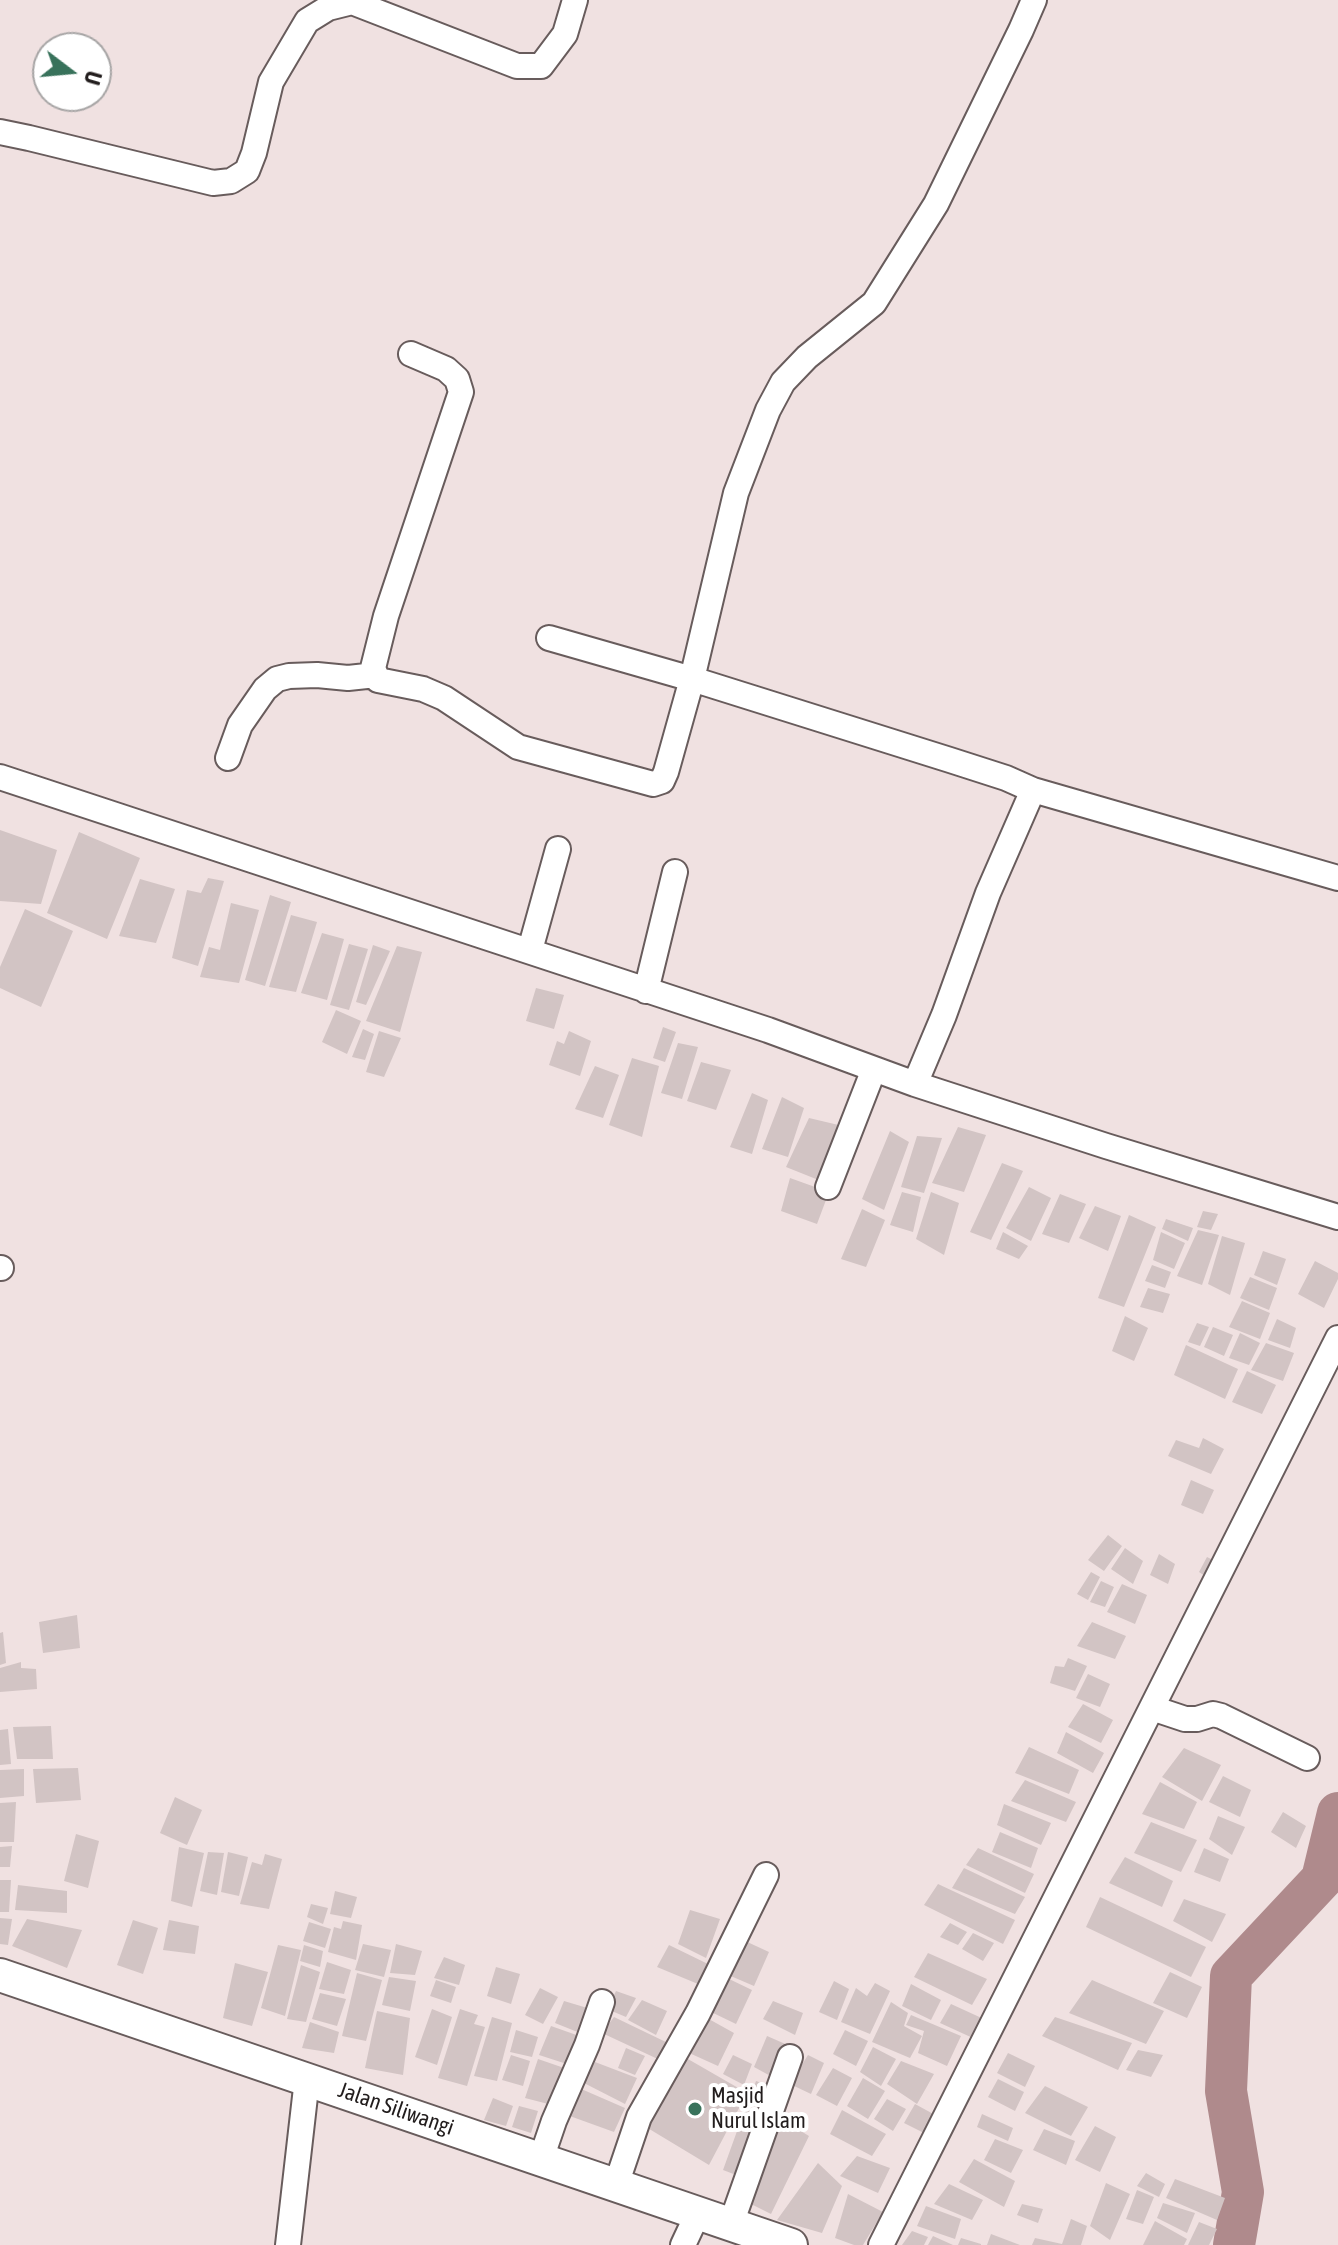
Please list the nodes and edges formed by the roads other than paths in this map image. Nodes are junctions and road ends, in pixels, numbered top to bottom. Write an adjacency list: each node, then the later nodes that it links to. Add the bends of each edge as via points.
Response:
1 (575, 0): 3 (street, via 565,34 541,66 517,66 352,2 328,8 307,21 271,82 247,171 231,181 213,183)
2 (1034, 0): 7 (street, via 936,204 874,303 807,357 783,382 768,410 736,493)
3 (0, 132)
4 (411, 354): 6 (street, via 446,369 461,392 386,616 373,668)
5 (549, 638): 7 (street)
6 (376, 675): 7 (street, via 378,680 444,698 518,747 653,784 666,772); 8 (street, via 277,679 240,725)
7 (692, 679): 10 (street)
8 (228, 758)
9 (0, 777): 14 (street)
10 (1033, 790): 13 (street); 17 (street)
11 (558, 849): 14 (street)
12 (675, 872): 15 (street)
13 (1338, 878)
14 (530, 950): 15 (street)
15 (646, 991): 16 (street)
16 (874, 1069): 17 (street); 18 (street)
17 (915, 1084): 19 (street)
18 (828, 1187)
19 (1338, 1217)
20 (1338, 1338): 21 (street)
21 (1152, 1708): 22 (street, via 1185,1719 1221,1716); 35 (street)
22 (1307, 1758)
23 (766, 1875): 29 (street, via 639,2117)
24 (0, 1975): 27 (main road, Jalan Siliwangi)
25 (602, 2002): 28 (street)
26 (790, 2057): 31 (street)
27 (307, 2079): 28 (main road, Jalan Siliwangi); 32 (street)
28 (541, 2159): 29 (main road, Jalan Siliwangi)
29 (616, 2185): 30 (main road, Jalan Siliwangi)
30 (698, 2213): 31 (main road, Jalan Siliwangi); 33 (street)
31 (731, 2224): 34 (main road, Jalan Siliwangi)
32 (288, 2245)
33 (683, 2245)
34 (791, 2245)
35 (881, 2245)

